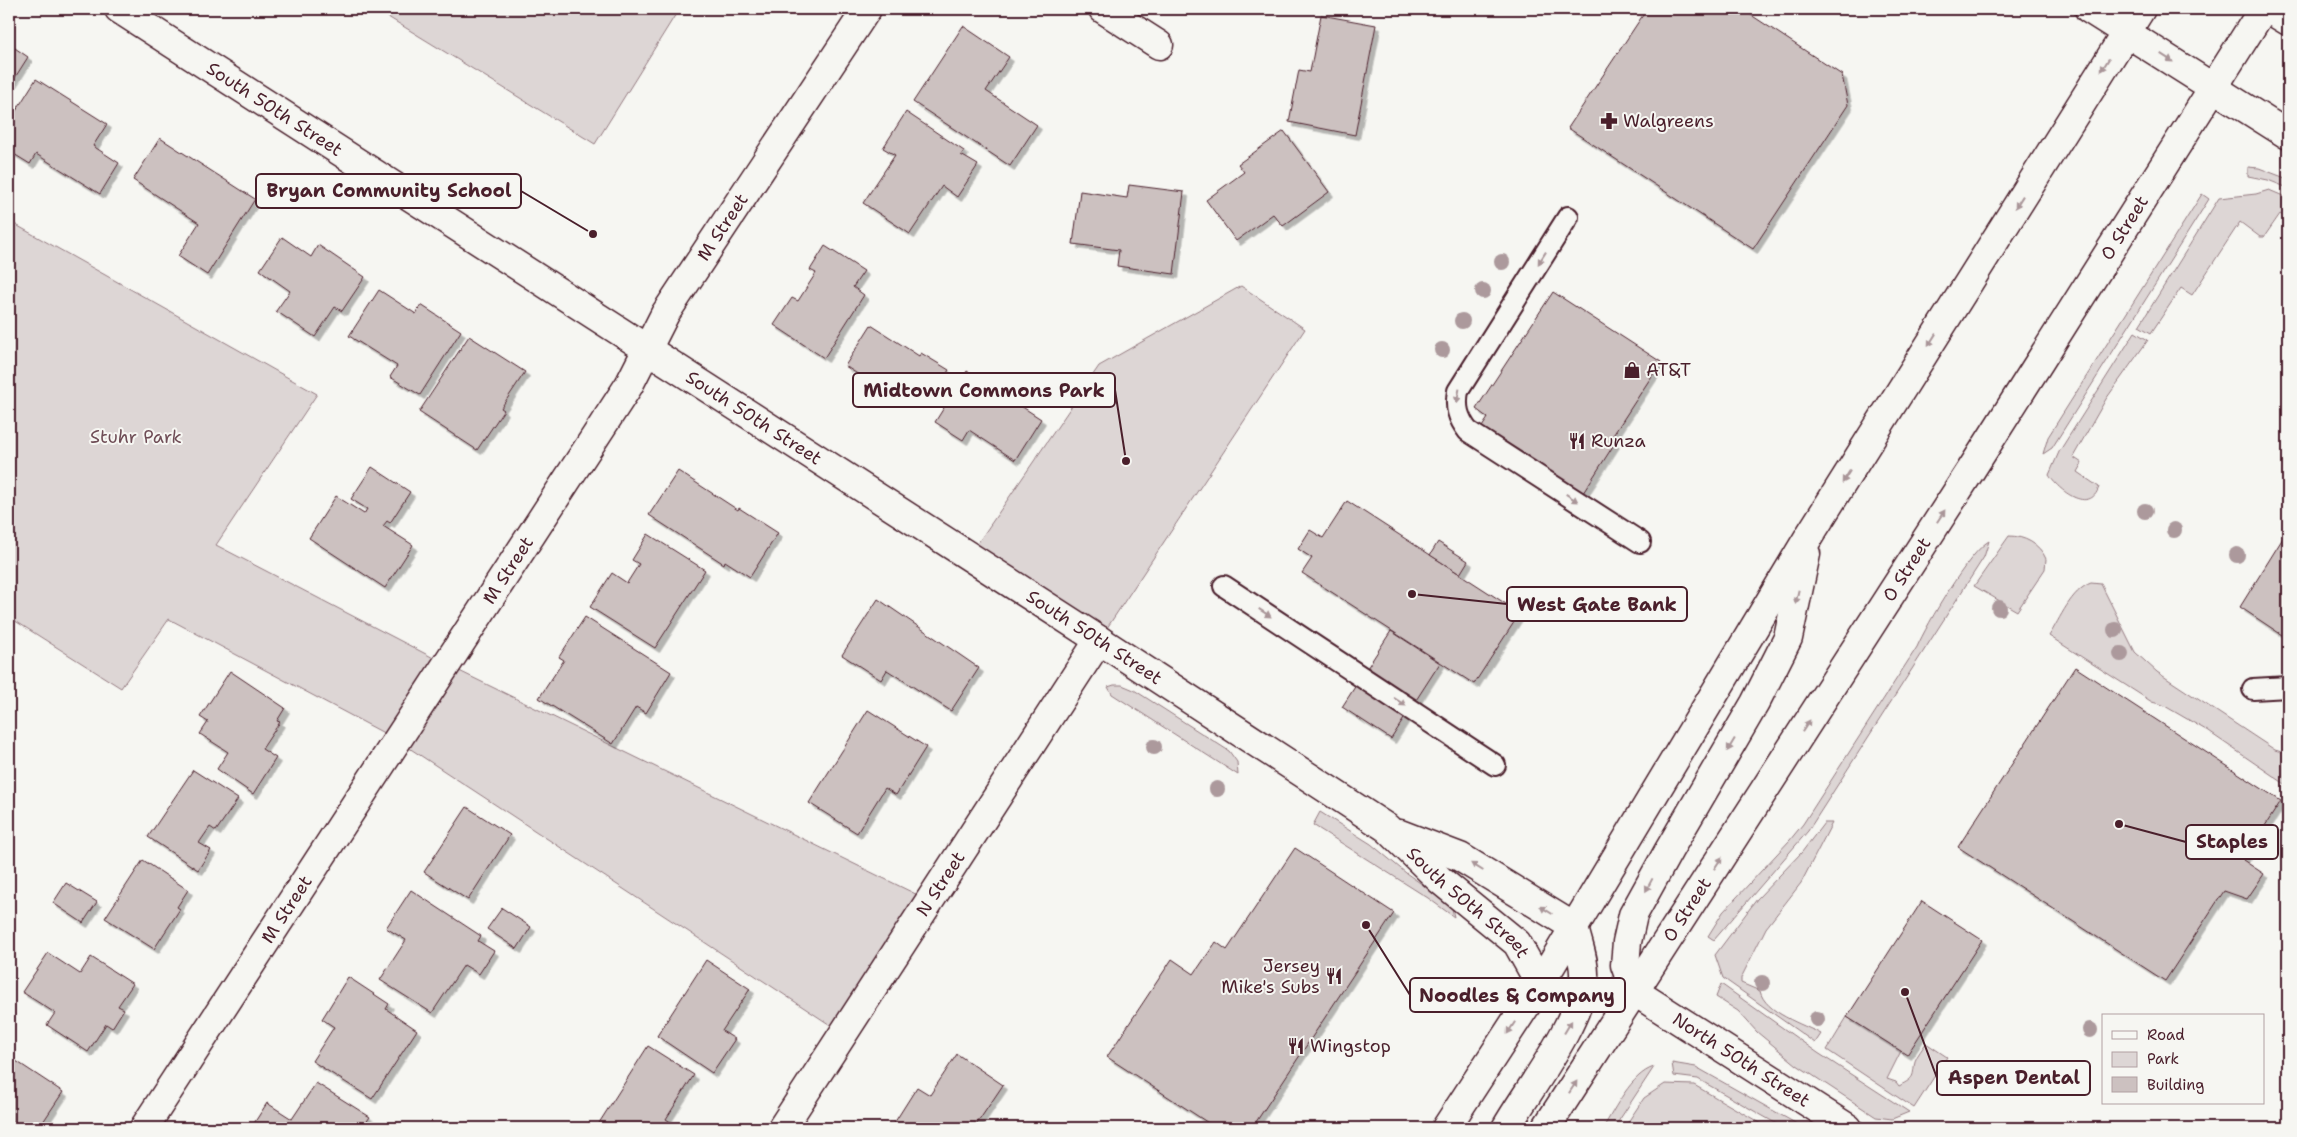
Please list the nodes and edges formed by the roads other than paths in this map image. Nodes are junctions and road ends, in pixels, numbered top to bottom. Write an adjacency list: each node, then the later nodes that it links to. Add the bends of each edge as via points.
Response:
1 (119, 9): 14 (street, South 50th Street)
2 (867, 9): 14 (street, M Street, via 665,314)
3 (1103, 9): 10 (street)
4 (2090, 9): 9 (street)
5 (2141, 9): 9 (street)
6 (2263, 9): 11 (street, O Street)
7 (2268, 9): 8 (street)
8 (2288, 21)
9 (2126, 32): 11 (street, one-way to 11); 15 (street, one-way to 15)
10 (1158, 45)
11 (2213, 88): 12 (street); 25 (street, O Street, one-way to 11)
12 (2288, 135)
13 (1568, 217): 16 (lane, one-way to 16, via 1458,390 1457,412 1468,431)
14 (648, 350): 18 (street, South 50th Street); 26 (street, M Street)
15 (1811, 533): 23 (street); 25 (street, one-way to 25, via 1788,638 1755,703 1633,915 1625,964)
16 (1640, 542)
17 (1224, 586): 21 (lane, one-way to 21)
18 (1099, 640): 22 (street, South 50th Street); 27 (street, N Street)
19 (2288, 688): 20 (lane)
20 (2253, 689)
21 (1495, 764)
22 (1387, 828): 23 (street, South 50th Street, one-way to 22, via 1460,857); 24 (street, South 50th Street, via 1440,880 1517,942)
23 (1574, 928): 24 (street); 29 (street, one-way to 23, via 1572,1020 1582,994 1584,974)
24 (1540, 984): 28 (street, one-way to 28)
25 (1635, 992): 30 (street, O Street, one-way to 25); 31 (street, North 50th Street)
26 (144, 1128)
27 (782, 1128)
28 (1446, 1128)
29 (1506, 1128)
30 (1546, 1128)
31 (1848, 1128)

